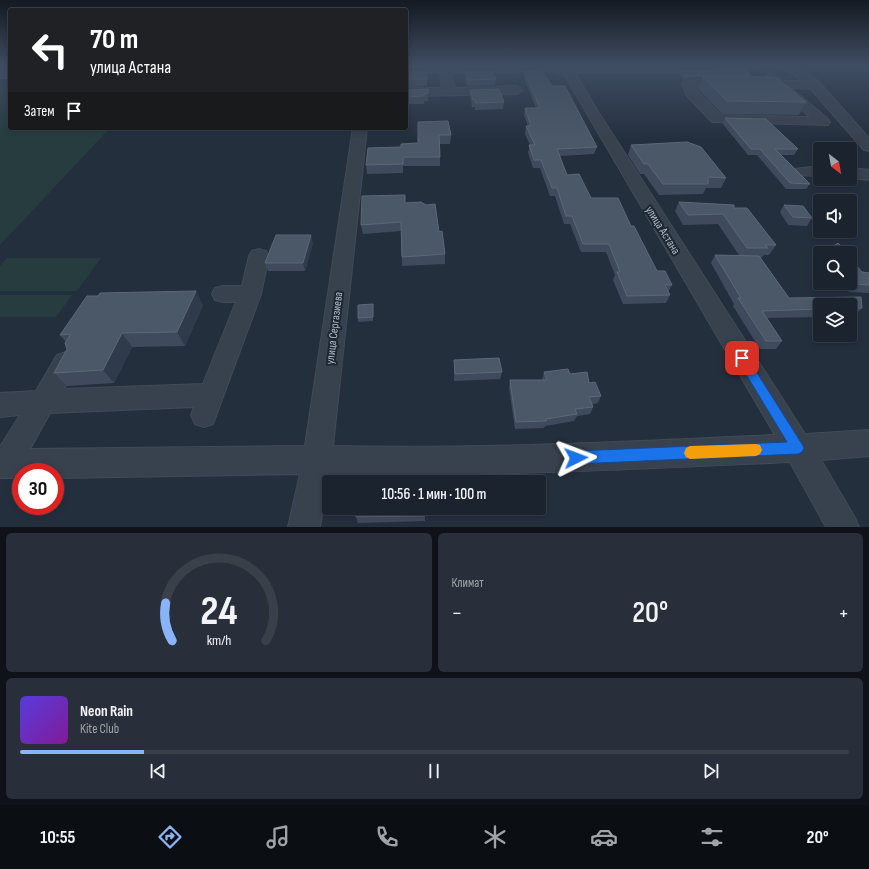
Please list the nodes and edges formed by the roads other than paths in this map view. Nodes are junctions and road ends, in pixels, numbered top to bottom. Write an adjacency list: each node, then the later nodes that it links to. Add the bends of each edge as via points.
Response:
1 (497, 91): 7 (street)
2 (580, 91): 21 (street, улица Астана)
3 (690, 91): 4 (street, via 717,119 823,122)
4 (787, 91)
5 (820, 91): 9 (street)
6 (408, 92): 7 (street)
7 (449, 92)
8 (360, 130): 22 (street, улица Сергазиева)
9 (869, 147)
10 (813, 171): 11 (street)
11 (800, 172)
12 (857, 174): 13 (street)
13 (869, 175)
14 (259, 256): 16 (street)
15 (223, 294): 16 (street)
16 (250, 294): 18 (street, via 207,405)
17 (66, 362): 18 (street)
18 (43, 402): 19 (street); 23 (street)
19 (0, 405)
20 (869, 443): 21 (street)
21 (798, 448): 22 (street, via 424,462); 25 (street, улица Астана)
22 (317, 460): 23 (street); 24 (street, улица Сергазиева)
23 (3, 464)
24 (304, 527)
25 (843, 527)

